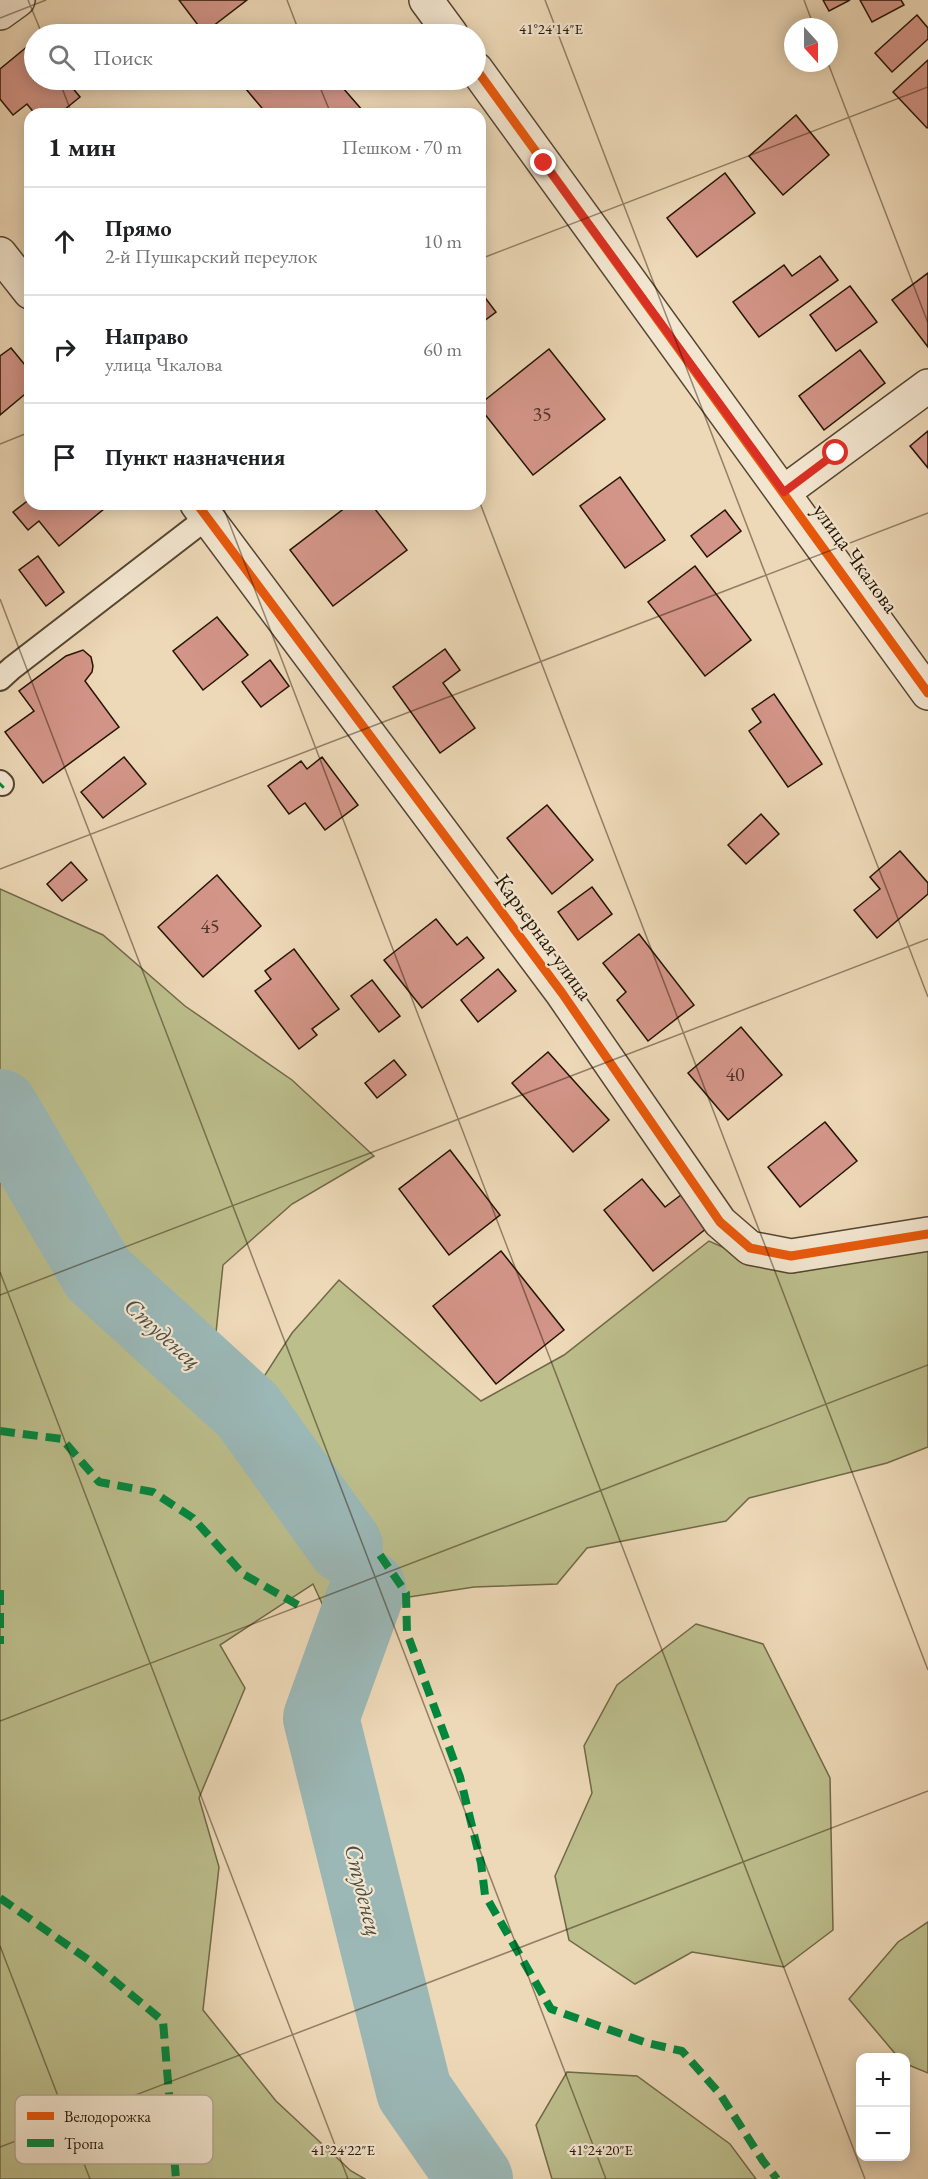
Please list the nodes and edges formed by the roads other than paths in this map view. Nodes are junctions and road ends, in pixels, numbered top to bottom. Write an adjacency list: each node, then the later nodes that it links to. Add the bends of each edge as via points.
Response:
1 (18, 0): 3 (street)
2 (426, 0): 4 (street)
3 (0, 13)
4 (444, 24)
5 (486, 83): 9 (street, улица Чкалова)
6 (0, 254): 7 (street)
7 (24, 284)
8 (928, 386): 9 (street)
9 (784, 492): 12 (street, улица Чкалова)
10 (203, 511): 11 (lane); 13 (street, Карьерная улица, via 562,993 720,1222 750,1248 791,1256)
11 (0, 679)
12 (928, 693)
13 (928, 1234)

